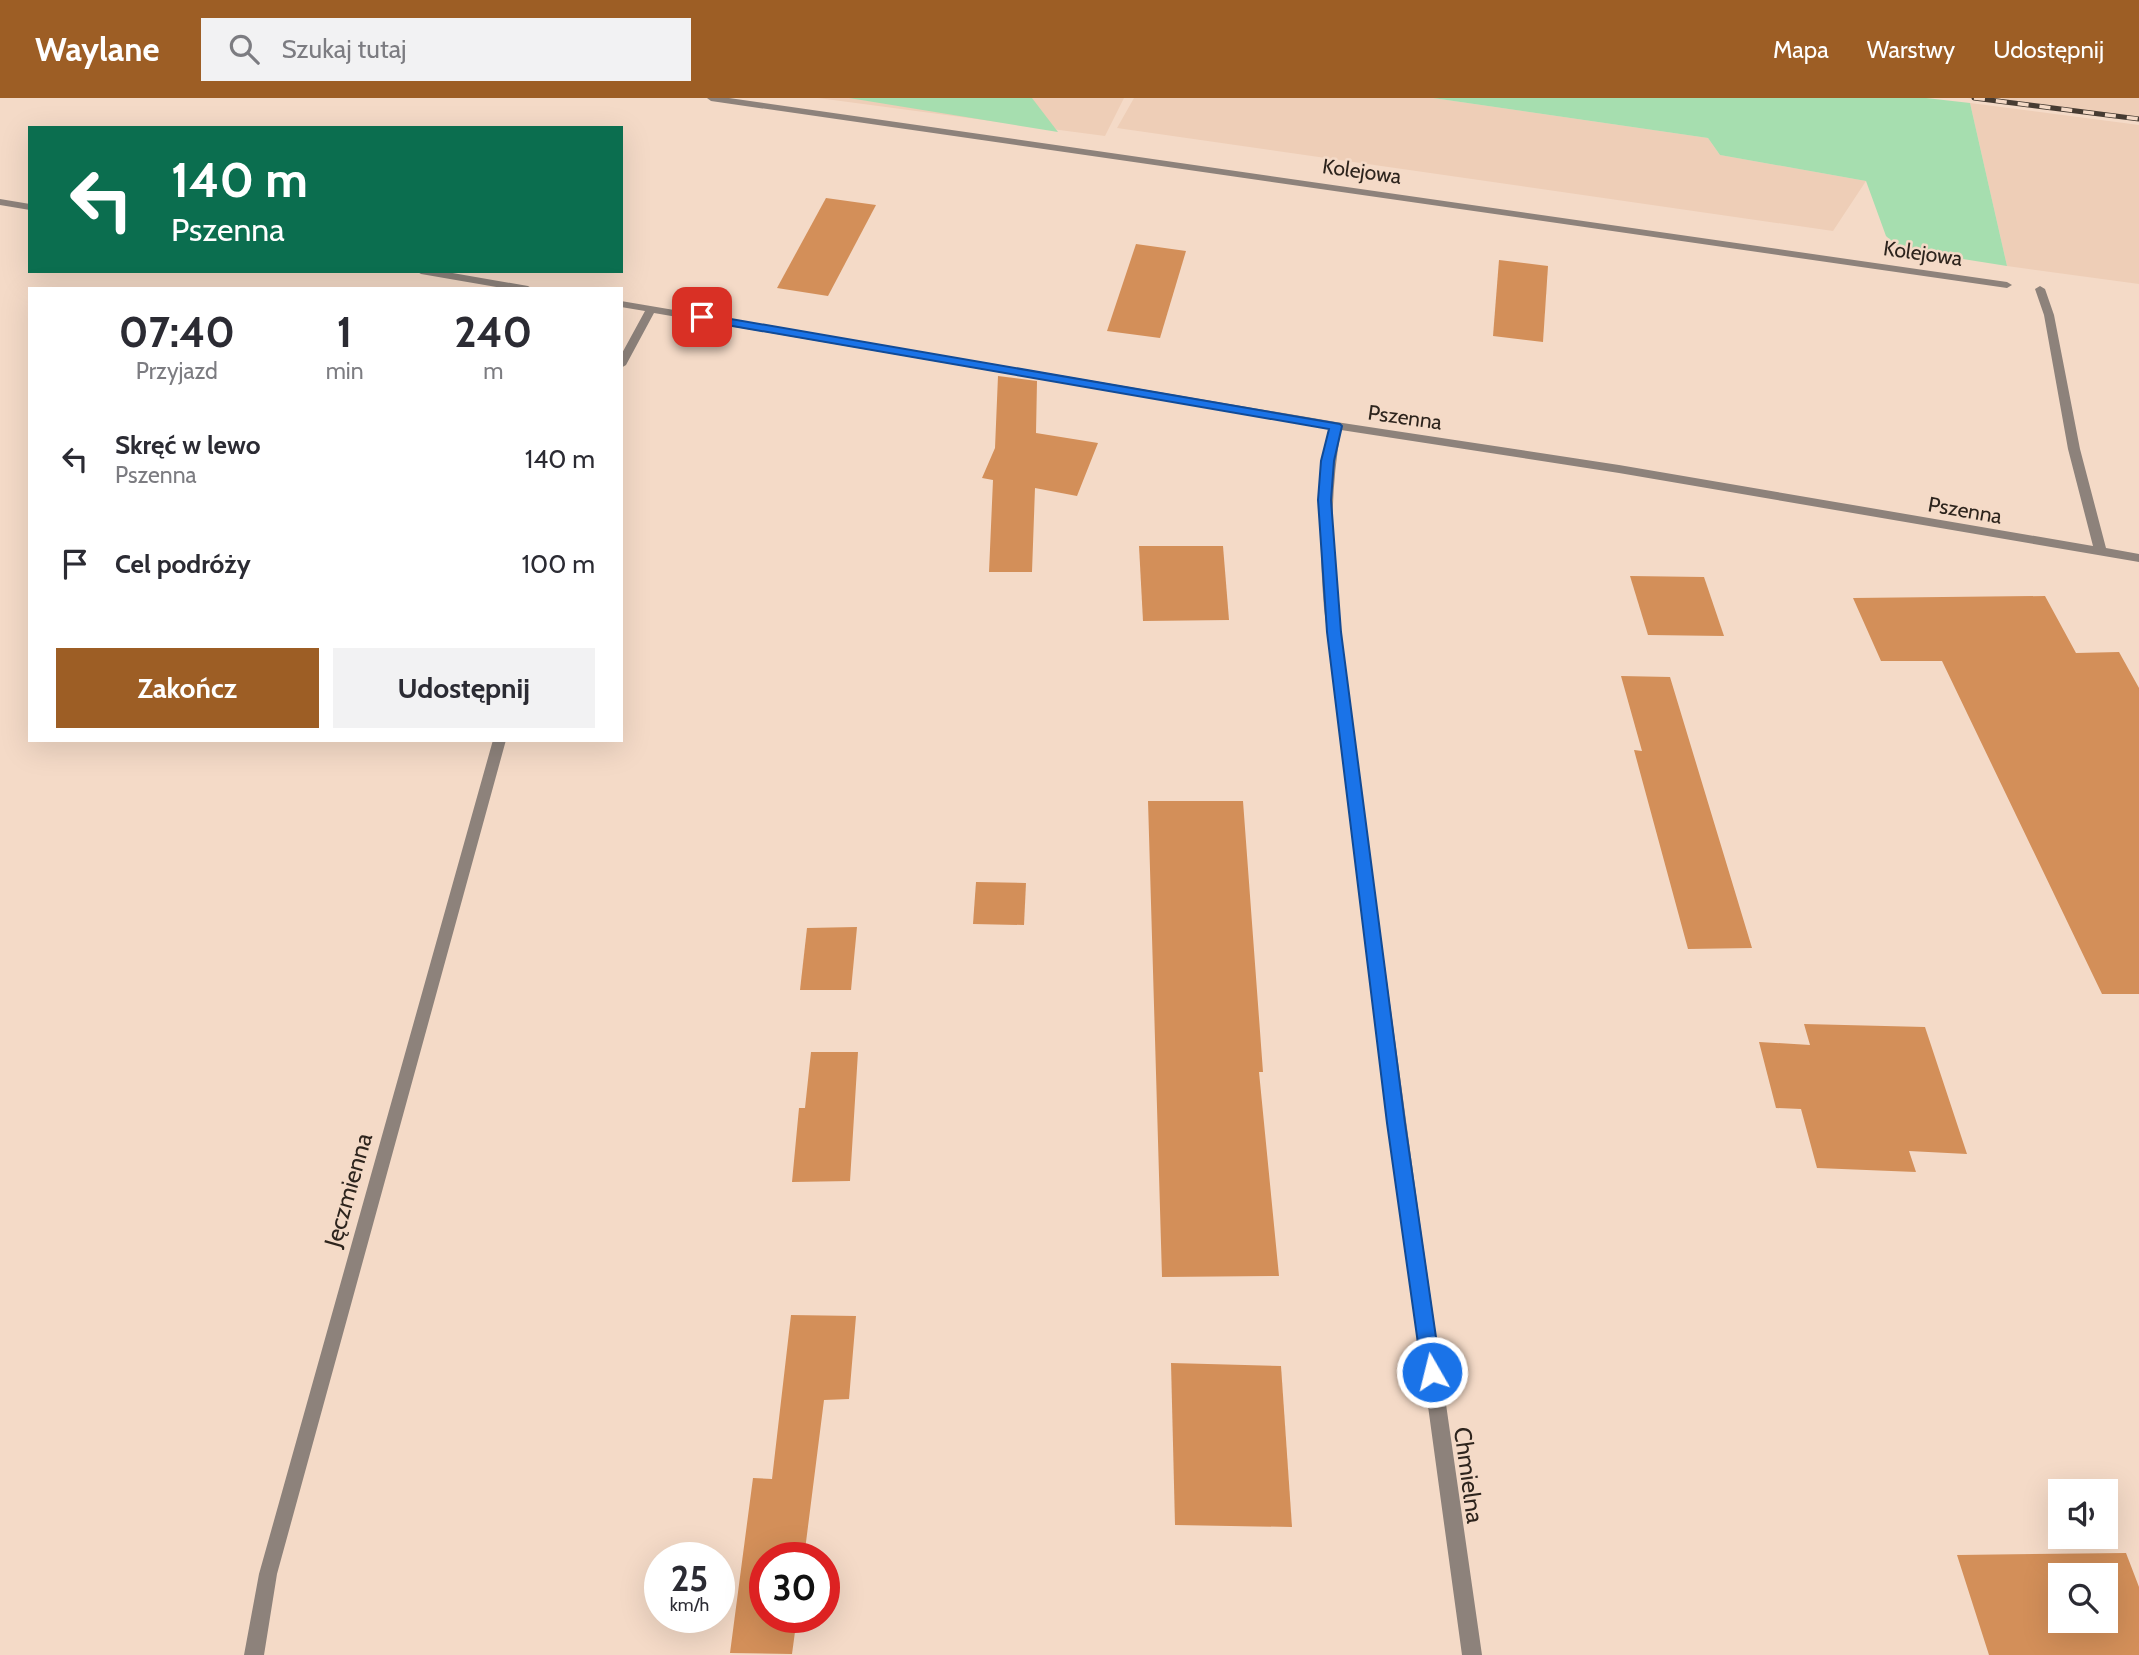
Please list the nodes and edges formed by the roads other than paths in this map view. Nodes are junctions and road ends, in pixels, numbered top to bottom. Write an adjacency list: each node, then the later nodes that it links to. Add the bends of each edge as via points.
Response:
1 (711, 98): 5 (street, Kolejowa)
2 (0, 202): 3 (street)
3 (28, 207)
4 (433, 273): 6 (street)
5 (2007, 285)
6 (516, 287)
7 (2040, 289): 12 (street)
8 (623, 304): 9 (street, Pszenna)
9 (651, 309): 10 (street); 11 (street, Pszenna)
10 (623, 361)
11 (1336, 426): 12 (street, Pszenna, via 1606,467); 16 (street, Chmielna, via 1325,500 1334,632 1396,1123)
12 (2101, 553): 13 (street, Pszenna)
13 (2139, 558)
14 (499, 742): 15 (street, Jęczmienna, via 268,1574)
15 (254, 1655)
16 (1472, 1655)

